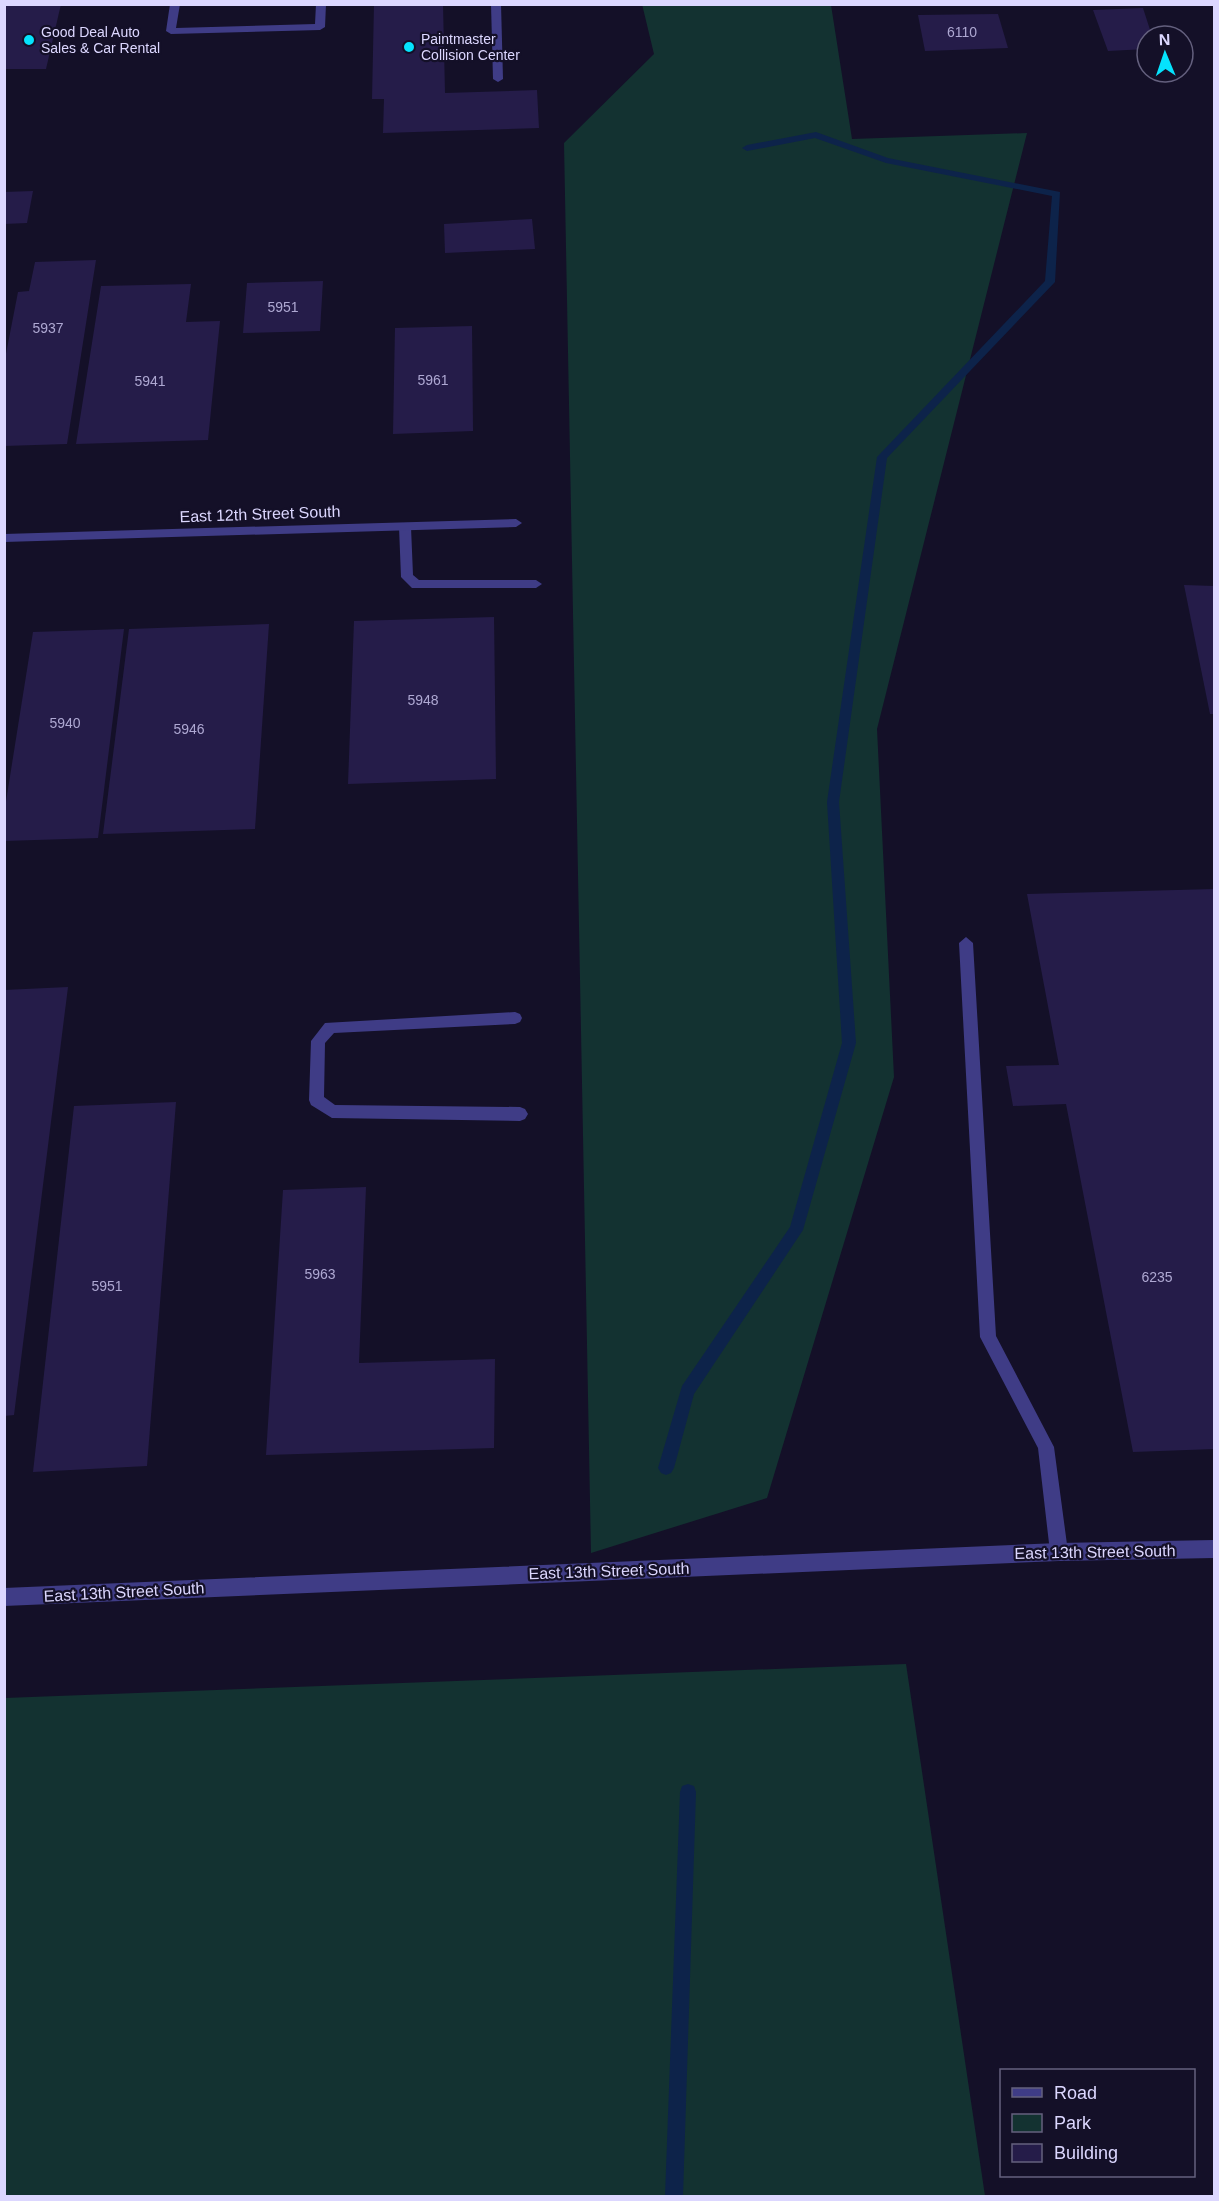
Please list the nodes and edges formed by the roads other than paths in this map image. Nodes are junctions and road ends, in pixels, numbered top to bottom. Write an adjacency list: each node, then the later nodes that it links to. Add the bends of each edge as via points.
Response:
1 (175, 4): 2 (street, via 171,31 320,27)
2 (321, 4)
3 (496, 4): 4 (street)
4 (498, 79)
5 (516, 524): 6 (street, East 12th Street South)
6 (405, 527): 7 (street, East 12th Street South); 8 (street, via 407,577 416,585)
7 (4, 538)
8 (536, 584)
9 (966, 943): 13 (street, via 988,1336 1046,1447)
10 (515, 1018): 11 (street, via 330,1027 318,1041 316,1100 332,1112)
11 (520, 1114)
12 (1215, 1549): 13 (street, East 13th Street South)
13 (1059, 1552): 14 (street, East 13th Street South)
14 (4, 1598)

